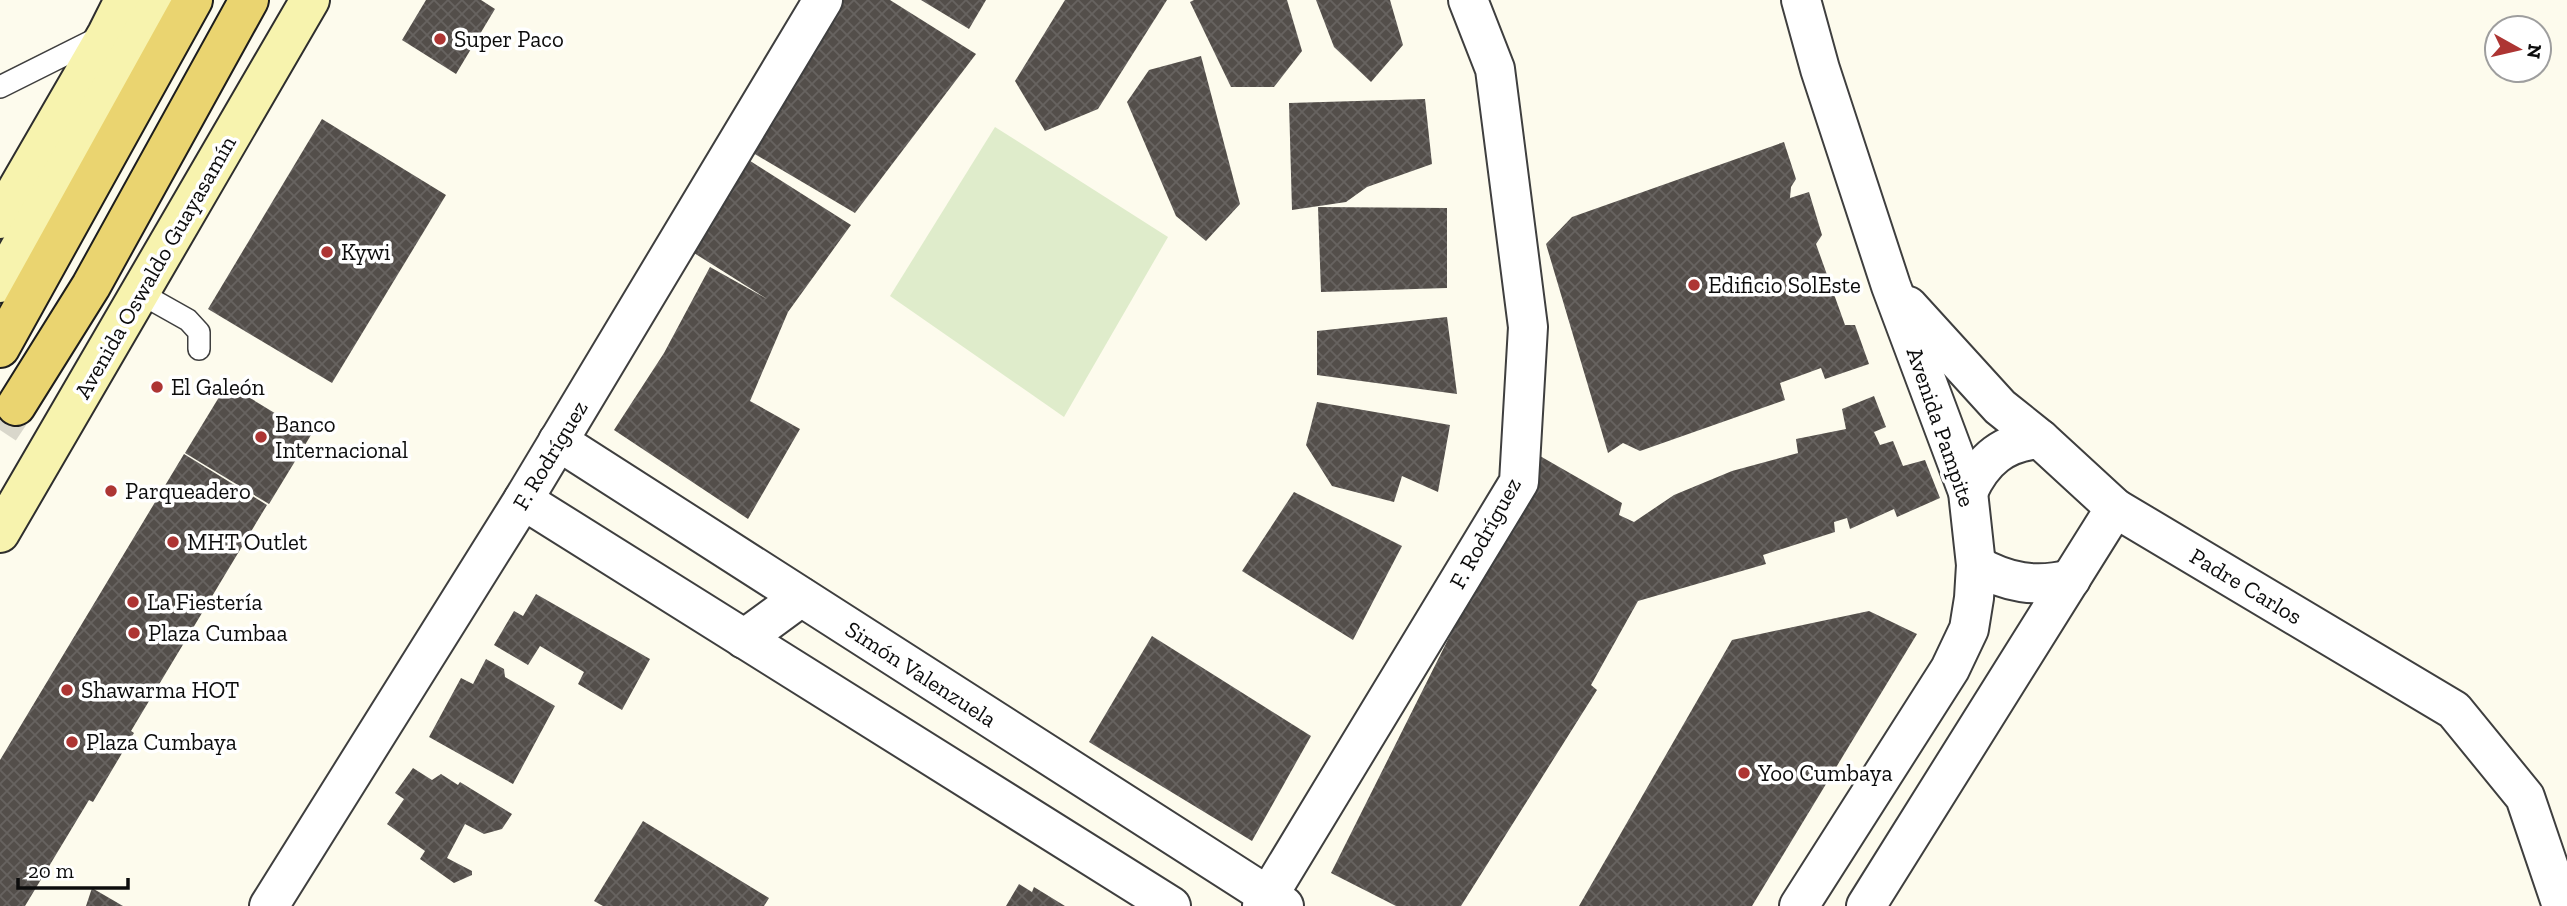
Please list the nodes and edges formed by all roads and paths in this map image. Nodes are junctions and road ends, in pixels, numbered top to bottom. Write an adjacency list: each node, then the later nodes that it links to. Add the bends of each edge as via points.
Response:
1 (124, 0): 9 (main road)
2 (161, 0): 12 (main road)
3 (193, 0): 15 (main road)
4 (249, 0): 17 (main road, Avenida Oswaldo Guayasamín, via 91,286)
5 (310, 0): 14 (main road, Avenida Oswaldo Guayasamín)
6 (823, 0): 19 (street, F. Rodríguez)
7 (1468, 0): 30 (street, F. Rodríguez, via 1495,69 1528,327 1519,482)
8 (1801, 0): 13 (street, Avenida Pampite)
9 (107, 34): 10 (lane); 11 (main road)
10 (2, 82)
11 (0, 219)
12 (0, 283)
13 (1891, 286): 18 (street, Padre Carlos, via 2000,407); 20 (street, Avenida Pampite)
14 (140, 293): 16 (lane, via 188,320 199,332); 23 (main road, Avenida Oswaldo Guayasamín)
15 (0, 348)
16 (199, 349)
17 (16, 406)
18 (2040, 439): 20 (street, via 2021,441 1988,459); 22 (street, Padre Carlos)
19 (558, 441): 21 (street, F. Rodríguez); 26 (street, Simón Valenzuela)
20 (1968, 492): 24 (street, Avenida Pampite)
21 (523, 500): 27 (street); 31 (street, F. Rodríguez)
22 (2115, 509): 25 (street); 35 (street, Padre Carlos, via 2454,710 2525,797)
23 (0, 533)
24 (1976, 565): 25 (street, via 2012,581 2052,584); 33 (street, Avenida Pampite, via 1969,629 1950,670)
25 (2071, 579): 34 (street)
26 (801, 597): 27 (street); 28 (street, Simón Valenzuela)
27 (744, 639): 29 (street)
28 (1067, 768): 29 (street); 30 (street, Simón Valenzuela)
29 (1010, 805): 32 (street)
30 (1271, 903)
31 (269, 906)
32 (1171, 906)
33 (1799, 906)
34 (1866, 906)
35 (2562, 906)

